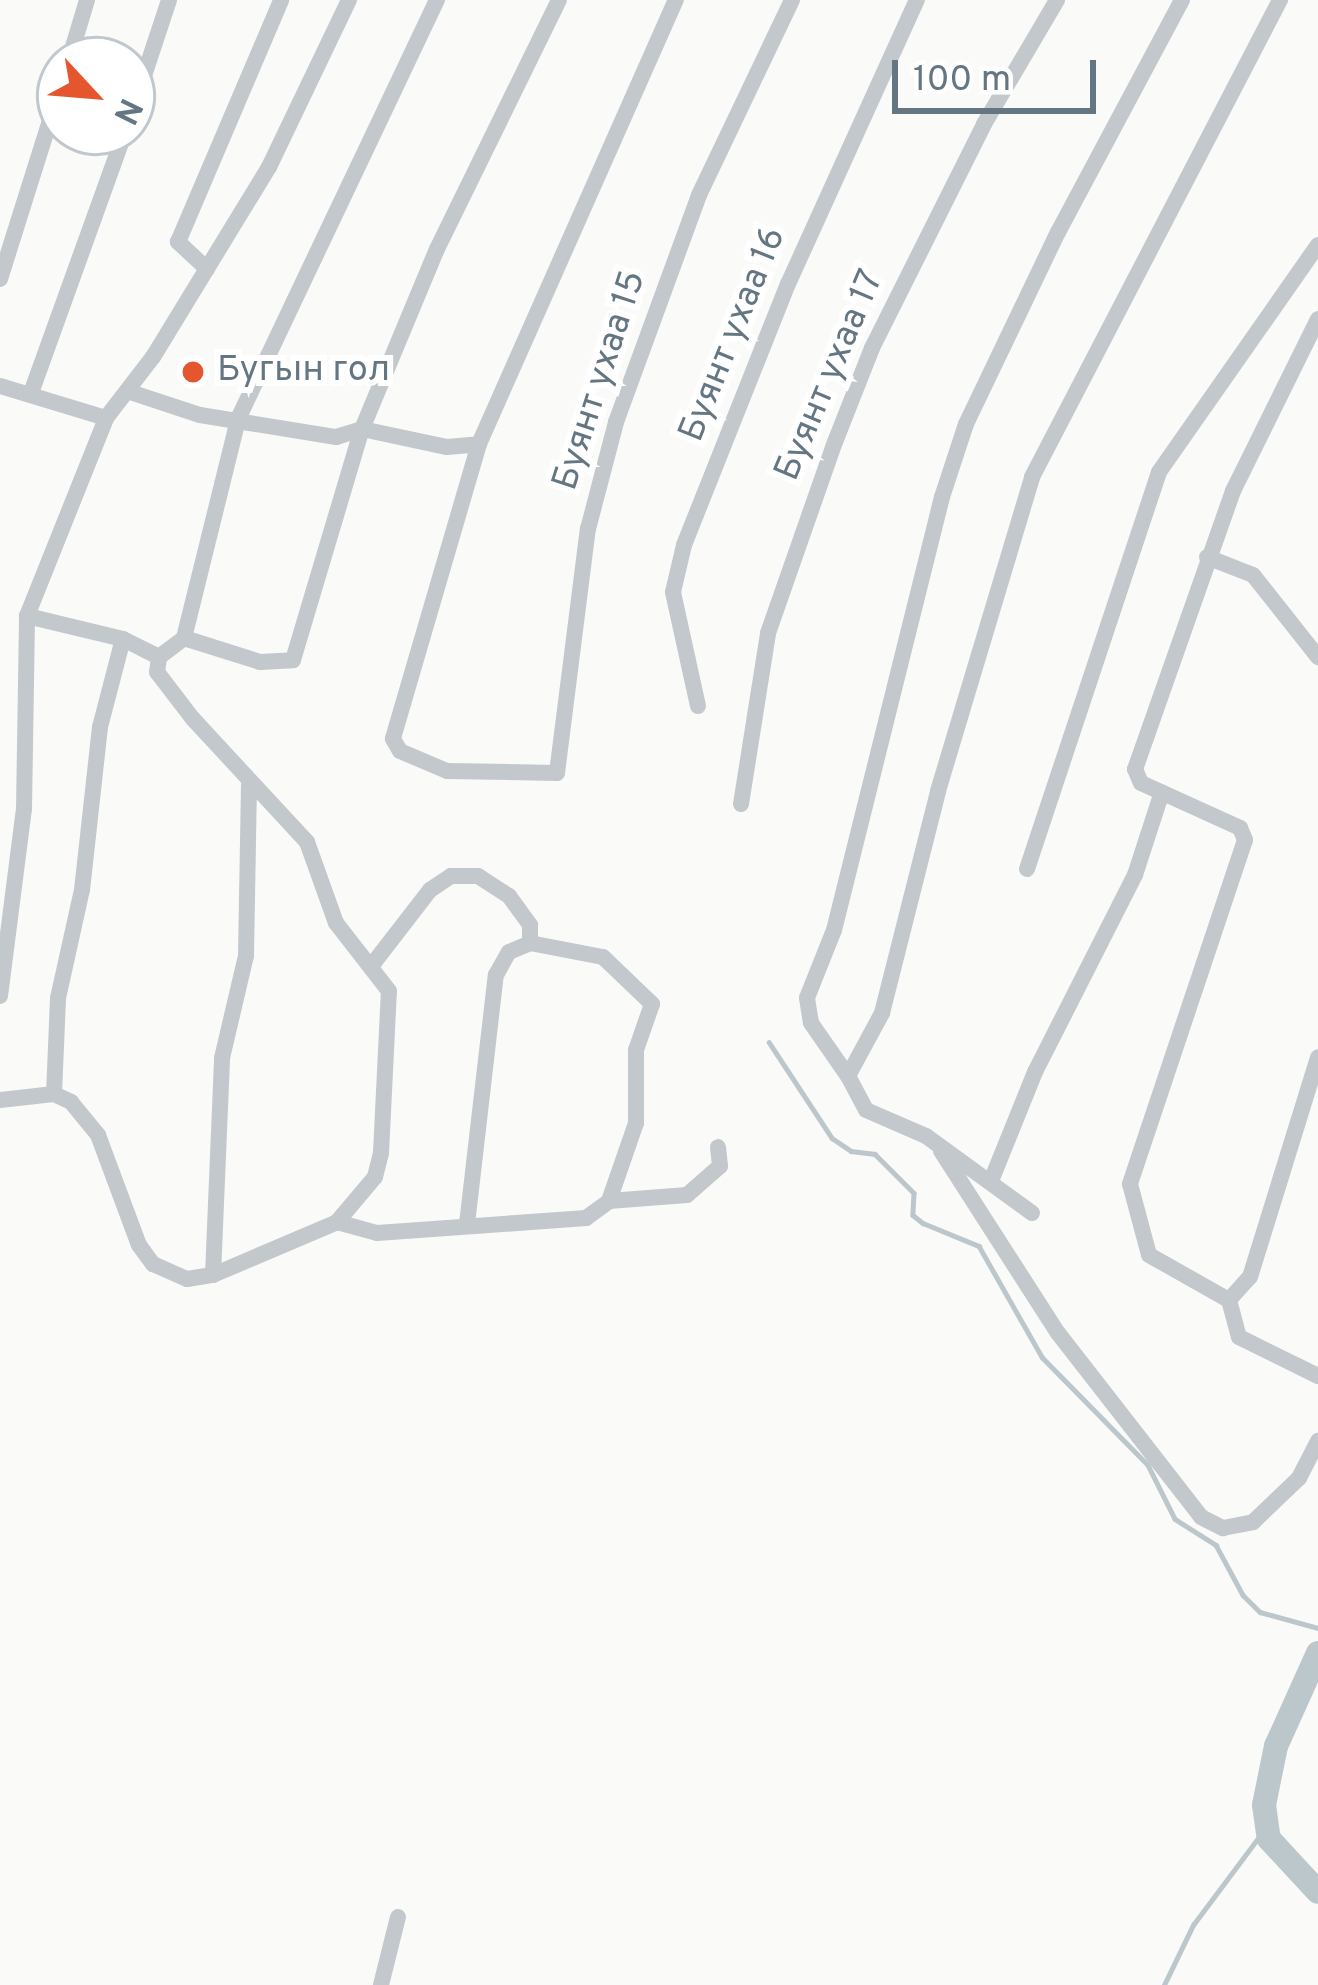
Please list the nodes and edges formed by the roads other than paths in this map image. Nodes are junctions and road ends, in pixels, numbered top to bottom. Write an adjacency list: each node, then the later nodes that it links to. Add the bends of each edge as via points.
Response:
1 (87, 0): 13 (street)
2 (169, 0): 14 (street)
3 (281, 0): 18 (street, via 178,242)
4 (349, 0): 18 (street, via 269,167)
5 (436, 0): 26 (street)
6 (559, 0): 27 (street, via 436,249)
7 (676, 0): 28 (street)
8 (792, 0): 28 (street, Буянт ухаа 15, via 699,195 616,422 588,529 557,773 447,771 400,752 393,739)
9 (916, 0): 35 (street, Буянт ухаа 16, via 788,284 684,545 673,592)
10 (1057, 0): 38 (street, Буянт ухаа 17, via 984,124 849,405 774,610)
11 (1181, 0): 44 (street, via 1058,232 966,424 942,497 834,930 807,998 811,1023)
12 (1280, 0): 44 (street, via 1032,477 938,791 883,1013)
13 (76, 36)
14 (156, 39)
15 (39, 156): 19 (street)
16 (116, 156): 24 (street)
17 (1318, 244): 39 (street, via 1159,472)
18 (208, 269): 23 (street)
19 (0, 278)
20 (1318, 320): 21 (street)
21 (1309, 356): 29 (street)
22 (0, 386): 24 (street)
23 (127, 391): 25 (street); 26 (street)
24 (31, 393): 25 (street)
25 (106, 418): 30 (street)
26 (238, 419): 27 (street, via 336,437); 31 (street)
27 (362, 429): 28 (street, via 447,447); 31 (street, via 293,660 260,662)
28 (478, 444)
29 (1207, 557): 34 (street, via 1253,575); 37 (street, via 1135,769 1141,783)
30 (27, 616): 32 (street); 42 (street, via 24,809)
31 (184, 638): 33 (street)
32 (123, 639): 33 (street); 45 (street, via 100,727 82,890 58,998)
33 (159, 657): 36 (street, via 157,672)
34 (1318, 657)
35 (698, 706)
36 (249, 782): 41 (street, via 307,842 336,923); 54 (street, via 246,956 222,1058)
37 (1162, 792): 49 (street, via 1135,875 1035,1072); 55 (street, via 1240,829 1245,840 1130,1184 1132,1209 1149,1255)
38 (742, 804)
39 (1028, 869)
40 (530, 944): 41 (street, via 530,925 509,896 478,876 451,876 430,890); 50 (street, via 603,957 652,1004 636,1050 636,1123); 53 (street, via 509,952 496,974 477,1083)
41 (373, 965): 52 (street, via 389,991 381,1153 375,1177)
42 (0, 996)
43 (1318, 1058): 55 (street, via 1250,1277)
44 (848, 1076): 48 (street, via 866,1111 926,1136)
45 (54, 1094): 46 (street); 54 (street, via 98,1135 153,1264 187,1279)
46 (0, 1100)
47 (718, 1147): 50 (street, via 720,1166 687,1195)
48 (941, 1151): 49 (street); 57 (street, via 1058,1333 1201,1517 1223,1528 1253,1522 1299,1478)
49 (991, 1181): 51 (street)
50 (609, 1201): 53 (street, via 586,1218)
51 (1032, 1214)
52 (337, 1222): 53 (street, via 377,1233); 54 (street)
53 (467, 1224)
54 (213, 1276)
55 (1229, 1300): 56 (street, via 1239,1337)
56 (1318, 1376)
57 (1318, 1441)
58 (398, 1917): 59 (street)
59 (381, 1985)

